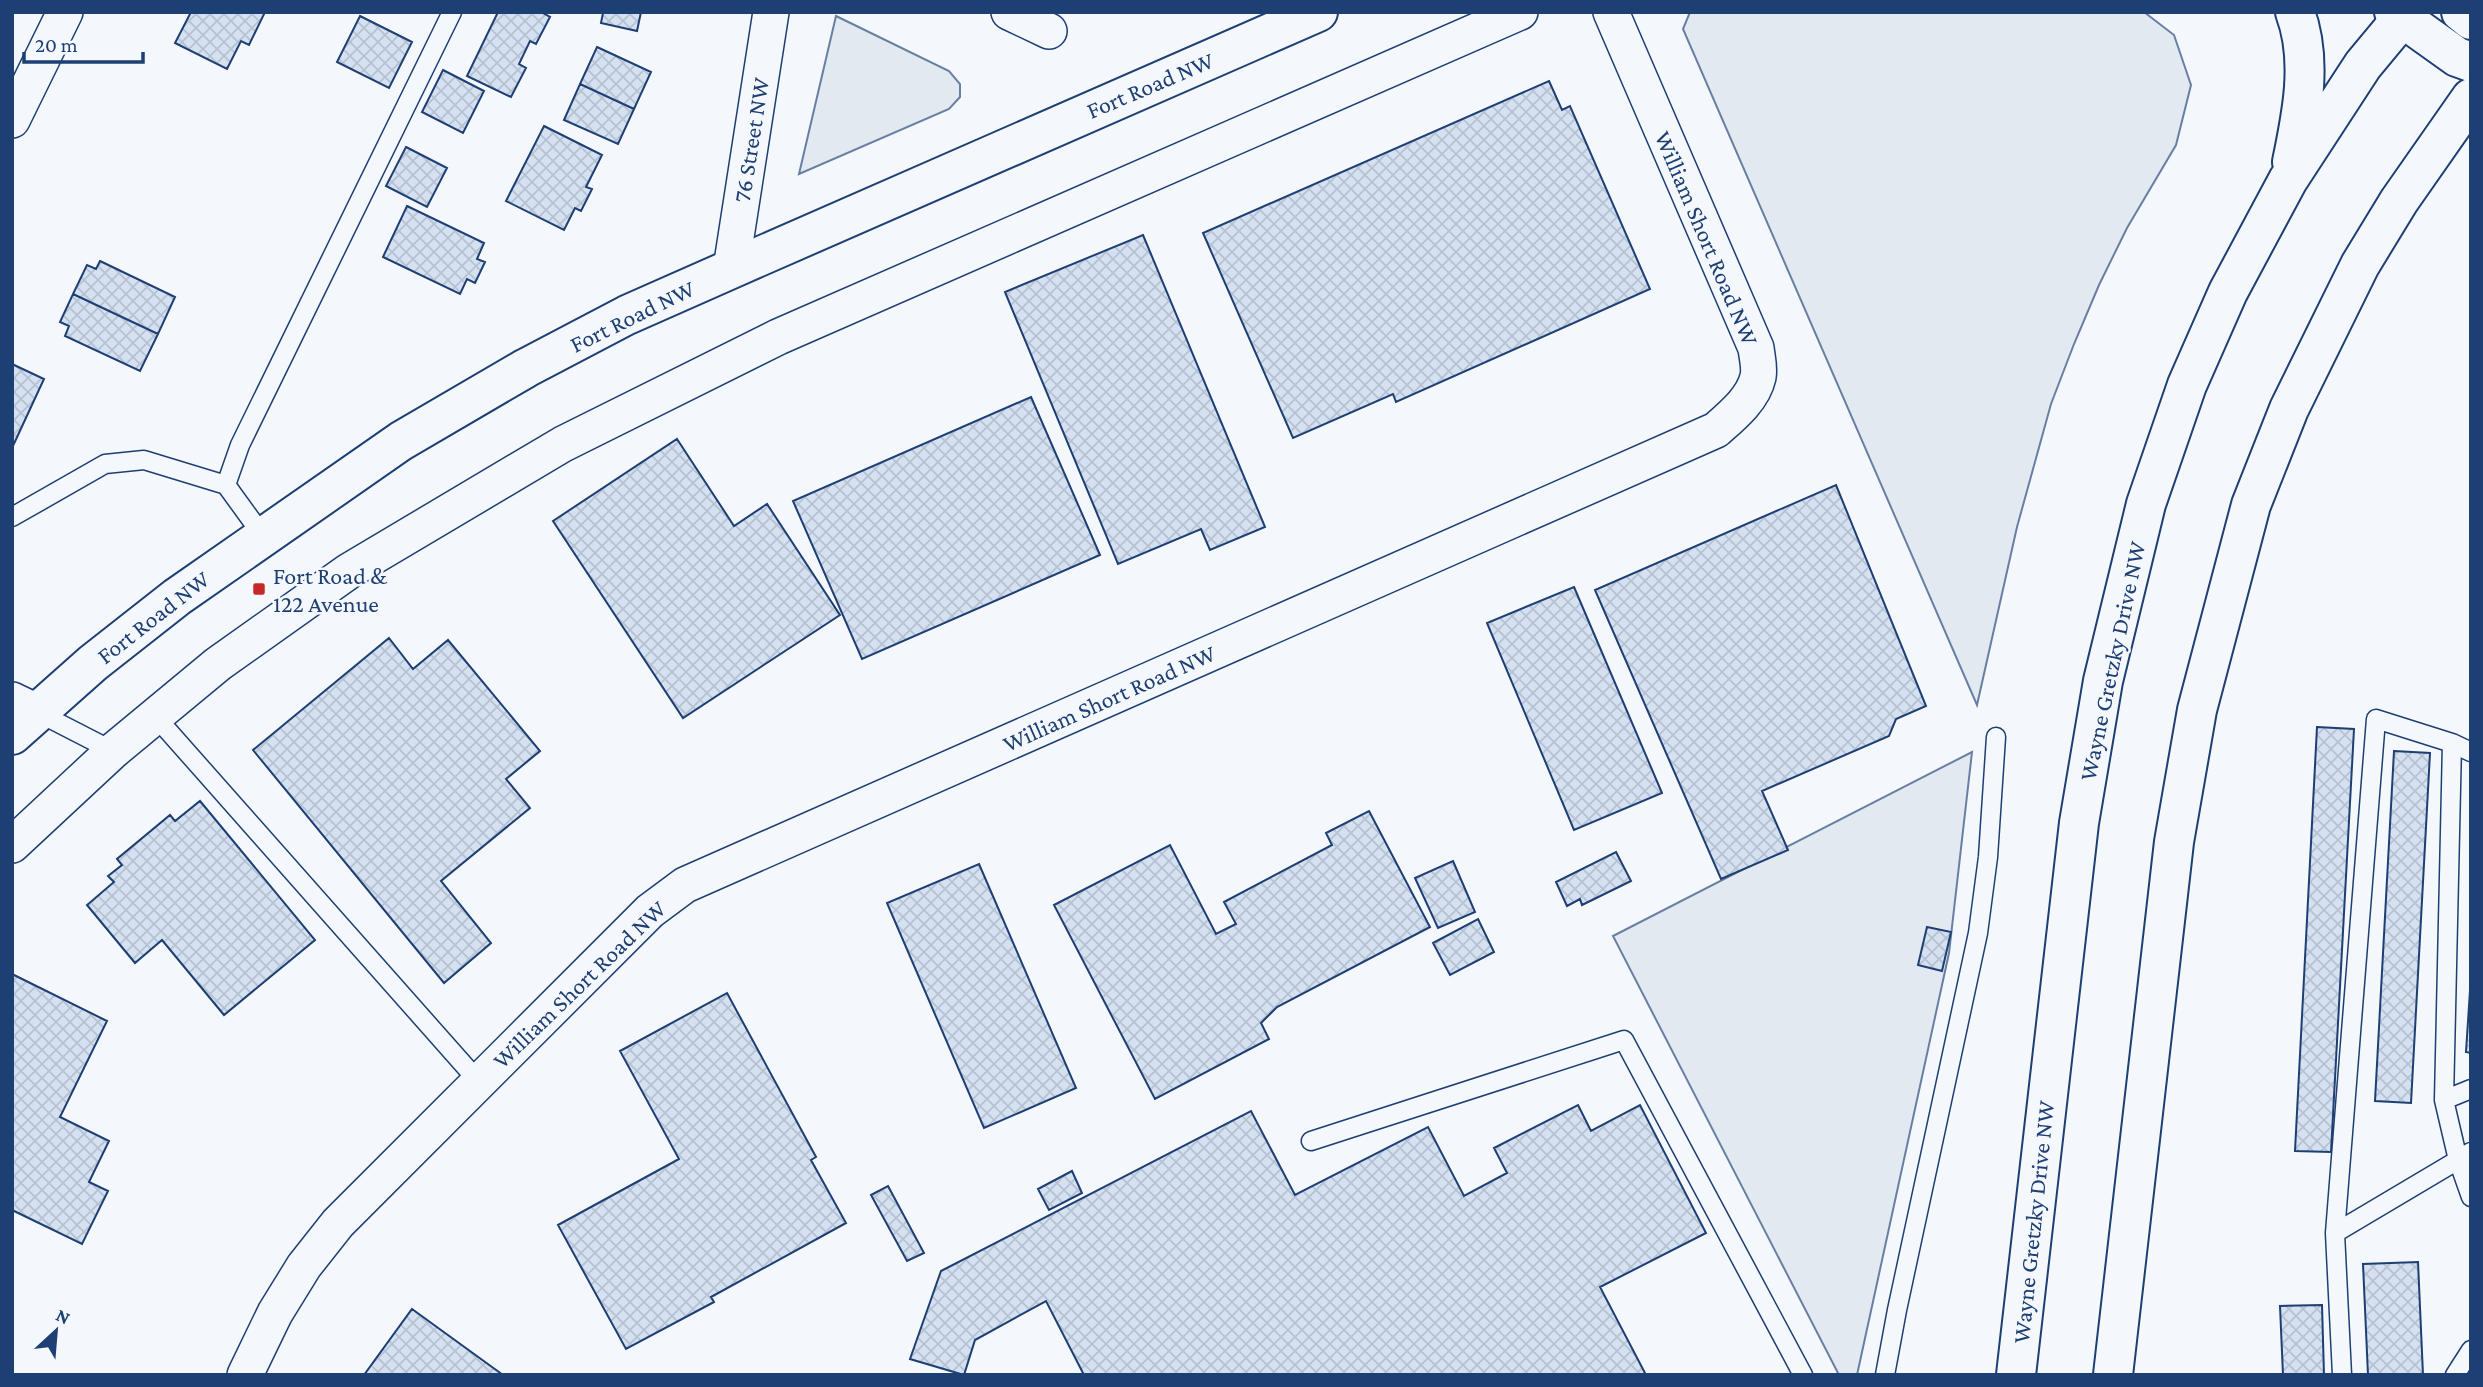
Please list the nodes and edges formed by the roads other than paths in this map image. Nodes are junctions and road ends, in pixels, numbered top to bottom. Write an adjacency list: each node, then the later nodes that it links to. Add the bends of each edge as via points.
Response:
1 (65, 12): 15 (street)
2 (452, 12): 18 (lane, via 240,445)
3 (771, 12): 17 (street, 76 Street NW)
4 (1009, 12): 12 (street)
5 (1318, 12): 17 (main road, Fort Road NW)
6 (1520, 12): 22 (street, via 778,337 563,444 349,571 218,664)
7 (1611, 12): 28 (street, William Short Road NW, via 1756,348 1758,376 1734,415 1716,430 685,885 650,911)
8 (2295, 12): 16 (main road, via 2304,83)
9 (2462, 12): 11 (main road)
10 (2401, 14): 13 (main road, via 2457,57); 16 (main road, Wayne Gretzky Drive NW)
11 (2471, 20)
12 (1053, 22)
13 (2471, 62)
14 (2471, 99): 40 (main road, via 2360,265 2288,409 2251,505 2197,710 2175,842)
15 (12, 120)
16 (2288, 180): 39 (main road, Wayne Gretzky Drive NW, via 2228,292 2187,385 2146,504 2103,681 2079,823)
17 (731, 268): 20 (main road, Fort Road NW, via 526,368 401,441)
18 (226, 485): 19 (lane, via 145,460 105,464); 20 (lane)
19 (12, 517)
20 (263, 536): 21 (main road, Fort Road NW)
21 (21, 716): 25 (lane)
22 (155, 716): 25 (street); 28 (lane)
23 (1996, 737): 38 (lane, via 1978,933)
24 (2452, 743): 26 (lane); 30 (lane); 34 (lane, via 2376,719)
25 (113, 751): 27 (street)
26 (2471, 752)
27 (12, 845)
28 (479, 1082): 36 (street, William Short Road NW, via 338,1223 275,1313)
29 (2471, 1088): 30 (lane)
30 (2444, 1100): 32 (lane)
31 (1311, 1141): 37 (lane, via 1624,1040)
32 (2464, 1156): 33 (lane); 34 (lane)
33 (2471, 1197)
34 (2335, 1233): 41 (lane)
35 (2471, 1350): 42 (lane)
36 (245, 1375)
37 (1803, 1375)
38 (1885, 1375)
39 (2016, 1375)
40 (2113, 1375)
41 (2342, 1375)
42 (2455, 1375)

